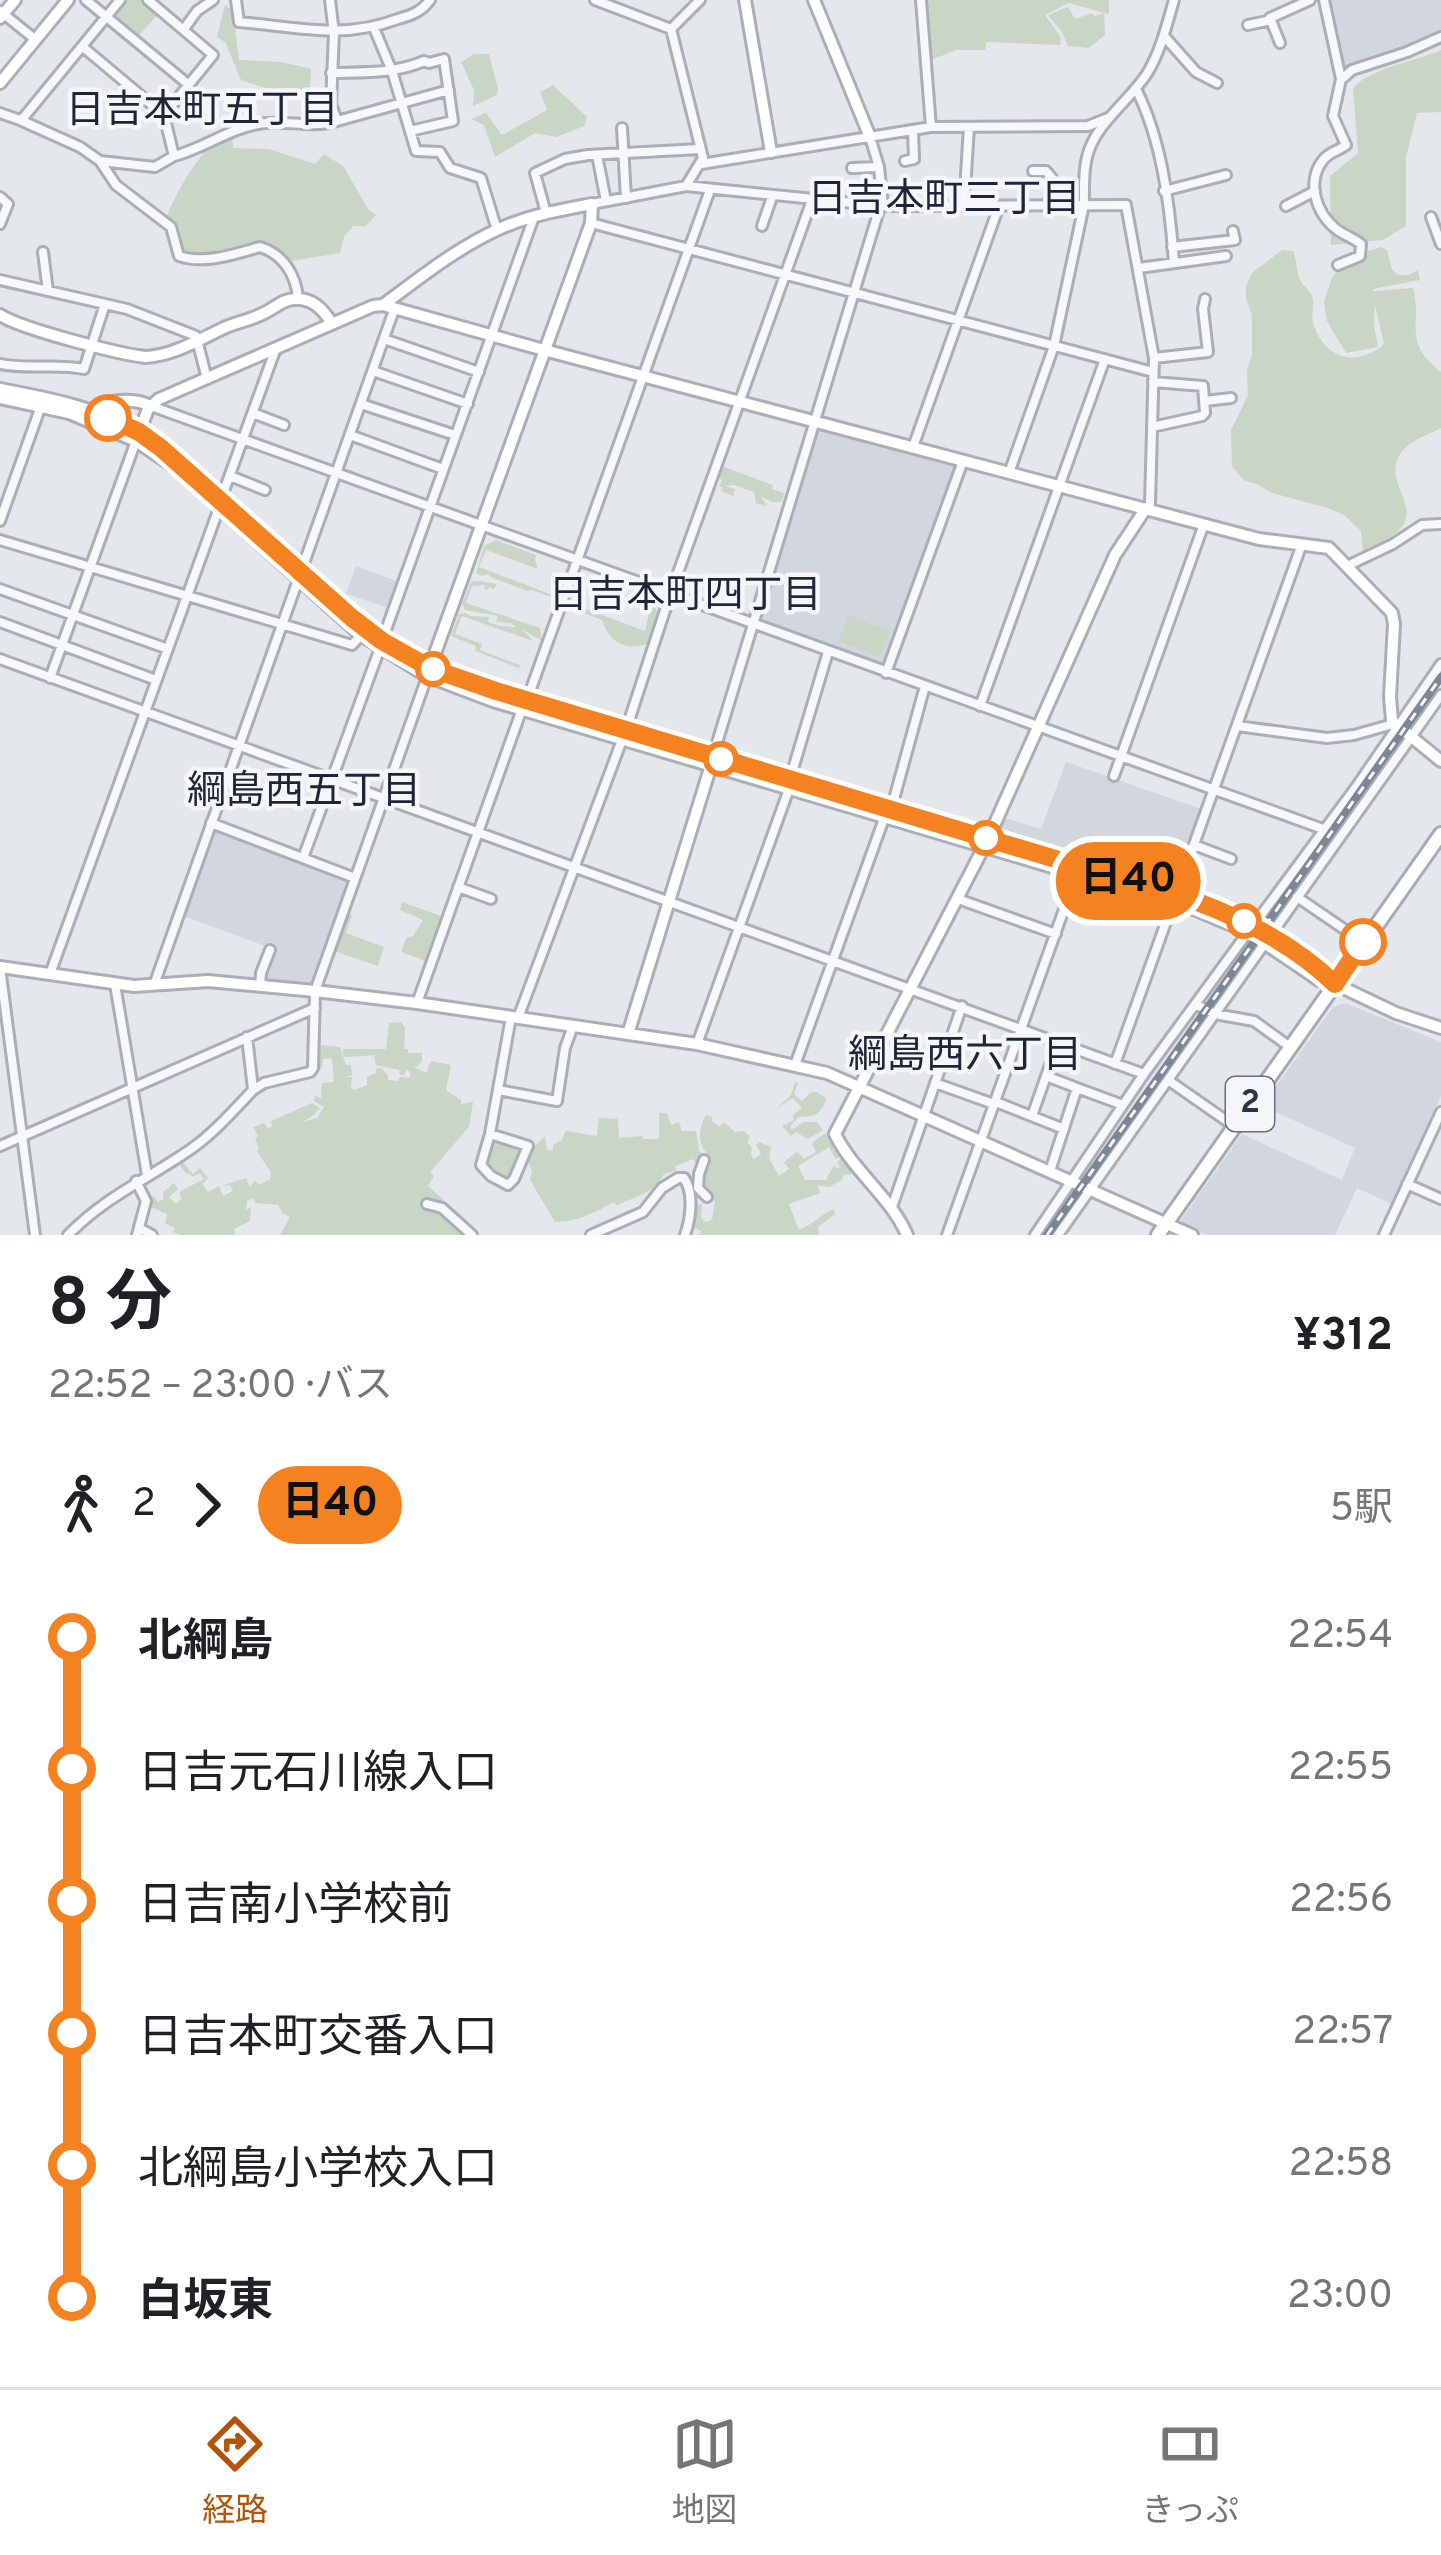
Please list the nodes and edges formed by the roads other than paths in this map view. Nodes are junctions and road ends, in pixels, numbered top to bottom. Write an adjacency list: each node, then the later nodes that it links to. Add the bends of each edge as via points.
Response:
1 (15, 0): 18 (street)
2 (68, 0): 28 (street)
3 (86, 0): 19 (street)
4 (120, 0): 19 (street)
5 (148, 0): 22 (street)
6 (213, 0): 22 (street)
7 (236, 0): 25 (street, via 239,22)
8 (330, 0): 25 (street)
9 (430, 0): 23 (street)
10 (595, 0): 24 (street)
11 (700, 0): 24 (street)
12 (745, 0): 52 (street)
13 (814, 0): 50 (street)
14 (921, 0): 45 (street)
15 (1174, 0): 26 (street)
16 (1310, 0): 20 (street)
17 (1324, 0): 33 (street)
18 (1, 14): 28 (street)
19 (106, 16): 30 (street); 36 (street)
20 (1271, 20): 21 (street); 29 (street)
21 (1248, 25)
22 (184, 28): 36 (street, via 213,55)
23 (374, 28): 25 (street); 31 (street)
24 (671, 28): 51 (street)
25 (334, 33): 32 (street)
26 (1163, 35): 35 (street); 37 (street)
27 (1441, 37): 33 (street)
28 (36, 40): 34 (street)
29 (1280, 43)
30 (83, 47): 41 (street); 43 (street)
31 (392, 71): 32 (street); 38 (street, via 444,59); 39 (street)
32 (331, 74): 44 (street)
33 (1341, 79): 66 (street, via 1333,116 1346,148 1322,162)
34 (0, 83)
35 (1216, 83)
36 (189, 85): 41 (street)
37 (1136, 89): 42 (street); 65 (street)
38 (449, 90): 39 (street); 49 (street, via 453,121)
39 (401, 102): 44 (street); 49 (street)
40 (0, 113): 43 (street)
41 (164, 115): 55 (street)
42 (1110, 118): 46 (street, via 1088,126); 75 (street, via 1087,157)
43 (20, 120): 56 (street)
44 (338, 121): 55 (street, via 253,125)
45 (932, 127): 46 (street); 48 (street)
46 (969, 127): 77 (street)
47 (622, 128): 53 (street)
48 (913, 130): 50 (street); 57 (street, via 914,159)
49 (410, 131): 84 (street, via 416,151 440,152 451,168 482,178)
50 (870, 137): 52 (street); 59 (street)
51 (700, 149): 53 (street); 58 (street)
52 (771, 152): 58 (street)
53 (624, 153): 54 (street); 69 (street)
54 (596, 155): 71 (street); 79 (street, via 535,173)
55 (174, 156): 56 (street, via 155,166)
56 (100, 160): 98 (street, via 116,185 171,227 179,256 269,250 286,262)
57 (905, 160)
58 (701, 164): 63 (street)
59 (879, 167): 60 (street); 76 (street)
60 (852, 169)
61 (1033, 172): 74 (street, via 1052,178)
62 (1226, 175): 65 (street)
63 (686, 186): 64 (street); 69 (street)
64 (710, 190): 67 (street); 88 (street)
65 (1164, 191): 87 (street)
66 (1315, 191): 78 (street); 92 (street, via 1332,226 1361,244 1360,256)
67 (772, 196): 70 (street); 83 (street)
68 (0, 197): 82 (street, via 8,204)
69 (626, 198): 71 (street)
70 (812, 200): 76 (street); 94 (street)
71 (606, 201): 72 (street)
72 (592, 204): 79 (street); 81 (street)
73 (999, 205): 74 (street); 77 (street); 103 (street)
74 (1048, 205): 75 (street)
75 (1084, 205): 93 (street, via 1126,205); 109 (street)
76 (882, 206): 77 (street); 97 (street)
77 (964, 206)
78 (1286, 206)
79 (540, 215): 84 (street); 105 (street)
80 (1431, 217): 86 (street)
81 (591, 223): 88 (street); 111 (street)
82 (0, 224)
83 (761, 226)
84 (497, 230): 101 (street)
85 (1233, 230): 87 (street, via 1235,240)
86 (1441, 244)
87 (1172, 247): 91 (street)
88 (689, 249): 94 (street); 117 (street)
89 (43, 252): 96 (street)
90 (1226, 256): 91 (street)
91 (1174, 263): 93 (street)
92 (1338, 265)
93 (1139, 268): 112 (street)
94 (785, 274): 97 (street); 122 (street)
95 (0, 280): 96 (street)
96 (48, 291): 100 (street)
97 (854, 292): 103 (street); 130 (street)
98 (298, 298): 104 (street, via 320,307); 107 (street)
99 (1205, 298): 112 (street, via 1208,352)
100 (105, 304): 107 (street); 108 (street)
101 (389, 307): 104 (street); 105 (street); 106 (street)
102 (0, 316): 108 (street)
103 (958, 320): 109 (street); 137 (street)
104 (332, 325): 110 (street)
105 (491, 336): 111 (street); 116 (street)
106 (384, 339): 115 (street); 116 (street)
107 (198, 341): 108 (street, via 146,357); 119 (street)
108 (91, 344): 114 (street, via 84,369)
109 (1054, 346): 113 (street); 141 (street)
110 (276, 349): 119 (street); 129 (street)
111 (544, 350): 117 (street); 152 (street)
112 (1154, 358): 118 (street)
113 (1105, 359): 118 (street); 143 (street)
114 (0, 364)
115 (373, 371): 125 (street); 126 (street)
116 (479, 373): 126 (street)
117 (643, 376): 122 (street); 155 (street)
118 (1153, 377): 123 (street, via 1203,386); 132 (street)
119 (207, 380): 127 (street)
120 (0, 394): 124 (street)
121 (1231, 398): 123 (street)
122 (740, 401): 130 (street); 161 (street)
123 (1205, 401): 132 (street, via 1202,416)
124 (43, 402): 128 (street); 134 (street); 145 (street)
125 (361, 404): 133 (street); 135 (street)
126 (468, 404): 135 (street)
127 (150, 406): 128 (street, via 140,400); 134 (street); 136 (street)
128 (90, 411): 134 (street)
129 (253, 413): 131 (street); 136 (street)
130 (815, 421): 137 (street); 165 (street)
131 (284, 425)
132 (1152, 427): 148 (street)
133 (350, 435): 139 (street); 140 (street)
134 (138, 436): 146 (street); 156 (street)
135 (455, 436): 139 (street)
136 (244, 439): 140 (street); 142 (street)
137 (913, 447): 138 (street)
138 (963, 460): 141 (street); 174 (street)
139 (443, 469): 147 (street)
140 (337, 472): 147 (street); 158 (street)
141 (1009, 472): 143 (street)
142 (230, 476): 144 (street); 146 (street)
143 (1060, 487): 148 (street); 180 (street)
144 (265, 490)
145 (5, 495): 149 (street)
146 (220, 504): 158 (street); 160 (street)
147 (430, 507): 152 (street); 168 (street)
148 (1146, 508): 150 (street); 184 (street, via 1115,555)
149 (0, 521)
150 (1204, 524): 154 (street); 188 (street)
151 (1441, 524): 157 (street, via 1422,525)
152 (480, 526): 155 (street); 173 (street)
153 (0, 540): 156 (street)
154 (1302, 544): 157 (street, via 1329,548); 182 (street)
155 (577, 561): 161 (street); 179 (street)
156 (91, 566): 160 (street); 162 (street)
157 (1347, 566): 183 (street, via 1394,617)
158 (300, 576): 164 (street); 166 (street); 168 (street)
159 (0, 589): 162 (street)
160 (187, 595): 164 (street); 169 (street)
161 (670, 595): 165 (street); 185 (street)
162 (73, 615): 167 (street); 169 (street)
163 (0, 622): 167 (street)
164 (283, 625): 166 (street, via 352,646); 187 (street)
165 (754, 625): 170 (street); 189 (street)
166 (361, 634): 168 (street)
167 (62, 645): 175 (street); 176 (street)
168 (381, 645): 173 (street); 192 (street)
169 (168, 649): 176 (street)
170 (828, 652): 174 (street); 193 (street)
171 (0, 659): 175 (street)
172 (1441, 664): 183 (street)
173 (429, 672): 179 (street); 195 (street)
174 (886, 673): 177 (street)
175 (50, 677): 181 (street)
176 (156, 680): 181 (street)
177 (925, 686): 180 (street); 196 (street)
178 (1441, 695): 186 (street)
179 (524, 705): 185 (street); 199 (street)
180 (980, 706): 184 (street)
181 (145, 712): 187 (street); 222 (street)
182 (1237, 726): 183 (street, via 1327,738); 194 (street)
183 (1396, 726): 186 (street); 198 (street)
184 (1040, 727): 188 (street); 201 (street)
185 (624, 735): 189 (street); 205 (street)
186 (1410, 737): 190 (street); 209 (street)
187 (238, 746): 192 (street); 197 (street)
188 (1121, 756): 191 (street); 194 (street)
189 (712, 761): 193 (street); 213 (street)
190 (1441, 761)
191 (1114, 776)
192 (332, 780): 195 (street); 203 (street)
193 (789, 784): 196 (street); 214 (street)
194 (1214, 790): 198 (street); 202 (street)
195 (383, 799): 199 (street); 207 (street)
196 (888, 813): 201 (street); 220 (street)
197 (211, 824): 203 (street); 225 (street)
198 (1323, 829): 215 (street)
199 (478, 833): 205 (street); 208 (street)
200 (1441, 833): 218 (main road, 2)
201 (986, 842): 206 (street); 211 (street); 212 (street)
202 (1194, 845): 204 (street); 212 (street)
203 (303, 858): 207 (street)
204 (1231, 859)
205 (574, 868): 213 (street); 234 (street)
206 (1076, 876): 212 (street); 216 (street)
207 (355, 878): 228 (street)
208 (458, 887): 210 (street); 229 (street)
209 (1297, 897): 217 (street); 218 (street)
210 (491, 899)
211 (958, 899): 216 (street); 227 (street)
212 (1174, 900): 215 (street); 244 (street)
213 (668, 902): 214 (street); 238 (street)
214 (739, 927): 220 (street); 242 (street)
215 (1251, 929): 217 (street); 230 (street)
216 (1056, 934): 236 (street)
217 (1267, 940): 224 (street); 233 (street)
218 (1363, 942): 224 (main road, 2)
219 (270, 950): 226 (street)
220 (833, 961): 227 (street); 245 (street)
221 (0, 967): 222 (street); 239 (street)
222 (50, 974): 223 (street)
223 (115, 984): 225 (street); 251 (street)
224 (1335, 984): 237 (street); 243 (main road, 2)
225 (154, 985): 226 (street)
226 (260, 986): 228 (street)
227 (911, 989): 231 (street); 250 (street)
228 (315, 991): 229 (street); 232 (street)
229 (417, 1003): 234 (street)
230 (1197, 1005): 233 (street); 246 (street)
231 (962, 1006): 236 (street); 249 (street)
232 (315, 1008): 240 (street); 253 (street, via 310,1072)
233 (1215, 1014): 243 (street, via 1254,1021); 248 (street)
234 (515, 1017): 235 (street); 254 (street)
235 (573, 1026): 238 (street); 254 (street, via 556,1101)
236 (1022, 1028): 241 (street); 255 (street)
237 (1441, 1028)
238 (628, 1034): 242 (street)
239 (4, 1035): 263 (street)
240 (247, 1037): 251 (street); 253 (street)
241 (1058, 1042): 244 (street); 247 (street)
242 (697, 1044): 245 (street)
243 (1291, 1047): 260 (main road, 2)
244 (1115, 1064): 246 (street)
245 (795, 1065): 250 (street)
246 (1144, 1075): 256 (street)
247 (1046, 1076): 252 (street); 259 (street)
248 (1168, 1080): 260 (street); 273 (street)
249 (935, 1083): 255 (street); 258 (street)
250 (861, 1087): 258 (street); 277 (street, via 835,1134)
251 (133, 1088): 263 (street); 268 (street)
252 (1077, 1088): 256 (street); 261 (street)
253 (253, 1090): 268 (street, via 192,1149)
254 (498, 1090): 262 (street)
255 (996, 1102): 259 (street); 264 (street)
256 (1123, 1105): 270 (street)
257 (1441, 1112): 271 (street)
258 (925, 1114): 264 (street); 277 (street)
259 (1032, 1116): 261 (street)
260 (1234, 1126): 278 (main road, 2)
261 (1064, 1129): 267 (street)
262 (490, 1134): 262 (street, via 482,1166 508,1184 528,1146)
263 (22, 1136): 265 (street); 280 (street)
264 (982, 1141): 267 (street); 287 (street)
265 (0, 1146)
266 (704, 1160): 272 (street)
267 (1050, 1171): 270 (street)
268 (147, 1175): 269 (street)
269 (136, 1181): 279 (street, via 146,1201); 281 (street)
270 (1072, 1181): 273 (street); 288 (street)
271 (1407, 1184): 275 (street); 291 (street)
272 (694, 1188): 274 (street); 284 (street, via 678,1178 643,1212); 285 (street)
273 (1090, 1190): 278 (street); 289 (street)
274 (706, 1197)
275 (1441, 1198)
276 (427, 1204): 283 (street)
277 (892, 1207): 286 (street)
278 (1162, 1229): 290 (street)
279 (138, 1231): 282 (street)
280 (34, 1235)
281 (68, 1235)
282 (152, 1235)
283 (472, 1235)
284 (591, 1235)
285 (685, 1235)
286 (907, 1235)
287 (947, 1235)
288 (1035, 1235)
289 (1058, 1235)
290 (1192, 1235)
291 (1384, 1235)

